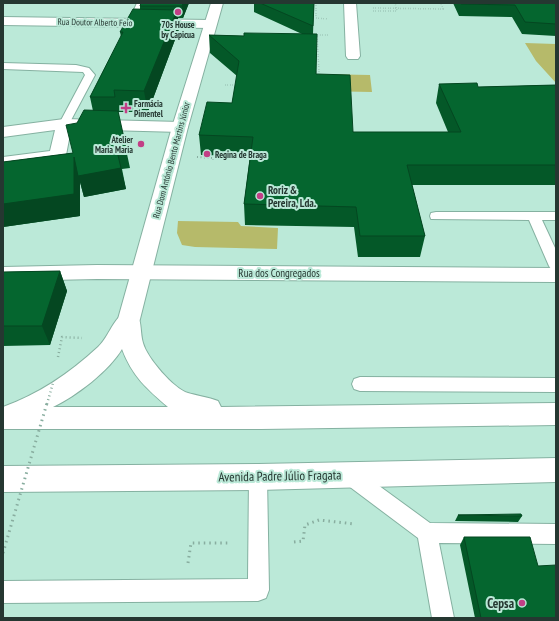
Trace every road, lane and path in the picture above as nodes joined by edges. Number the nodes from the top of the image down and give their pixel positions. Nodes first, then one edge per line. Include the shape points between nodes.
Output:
1 (141, 3) edge
2 (217, 3) edge
3 (350, 3) edge
4 (395, 3) edge
5 (441, 3) edge
6 (371, 8) dead end
7 (396, 8) junction
8 (374, 10) dead end
9 (3, 21) edge
10 (132, 22) junction
11 (210, 24) junction
12 (353, 56) dead end
13 (3, 66) edge
14 (308, 72) edge
15 (238, 78) edge
16 (317, 79) edge
17 (225, 85) dead end
18 (64, 124) junction
19 (180, 127) junction
20 (3, 132) edge
21 (193, 157) dead end
22 (213, 160) dead end
23 (3, 162) edge
24 (436, 216) dead end
25 (534, 216) junction
26 (556, 216) edge
27 (556, 266) edge
28 (141, 272) junction
29 (3, 274) edge
30 (556, 275) edge
31 (129, 319) junction
32 (52, 383) dead end
33 (360, 384) dead end
34 (556, 386) edge
35 (556, 414) edge
36 (4, 418) edge
37 (261, 418) junction
38 (556, 470) edge
39 (349, 475) junction
40 (258, 477) junction
41 (5, 480) edge
42 (355, 524) dead end
43 (428, 533) junction
44 (556, 534) edge
45 (294, 542) dead end
46 (239, 543) dead end
47 (3, 553) edge
48 (188, 566) dead end
49 (3, 592) edge
50 (443, 618) edge

1 - 10 lane
2 - 11 main road, Rua Dom António Bento Martins Júnior
3 - 12 main road
4 - 7 path
5 - 7 path via 443,9
6 - 7 path
7 - 8 path via 397,11
9 - 10 main road, Rua Doutor Alberto Feio
10 - 11 main road, Rua Doutor Alberto Feio
11 - 19 main road, Rua Dom António Bento Martins Júnior
13 - 18 lane via 86,70 90,75
14 - 16 path via 318,72
15 - 17 path via 237,85
18 - 19 main road
18 - 20 main road
18 - 23 main road via 58,155
19 - 28 main road, Rua Dom António Bento Martins Júnior
21 - 22 path
24 - 25 lane
25 - 26 lane
25 - 27 lane
28 - 29 main road, Rua dos Congregados
28 - 30 main road, Rua dos Congregados
28 - 31 main road, Rua Dom António Bento Martins Júnior
31 - 36 main road via 108,352 82,375 53,396
31 - 37 main road via 137,358 149,376 179,402
32 - 47 path, bridge
33 - 34 lane
35 - 37 main road
36 - 37 main road
38 - 39 main road, Avenida Padre Júlio Fragata
39 - 40 main road, Avenida Padre Júlio Fragata
39 - 43 lane
40 - 41 main road, Avenida Padre Júlio Fragata
40 - 49 lane via 258,590
42 - 45 path via 319,520 304,525 303,541
43 - 44 lane
43 - 50 lane
46 - 48 path via 191,543

